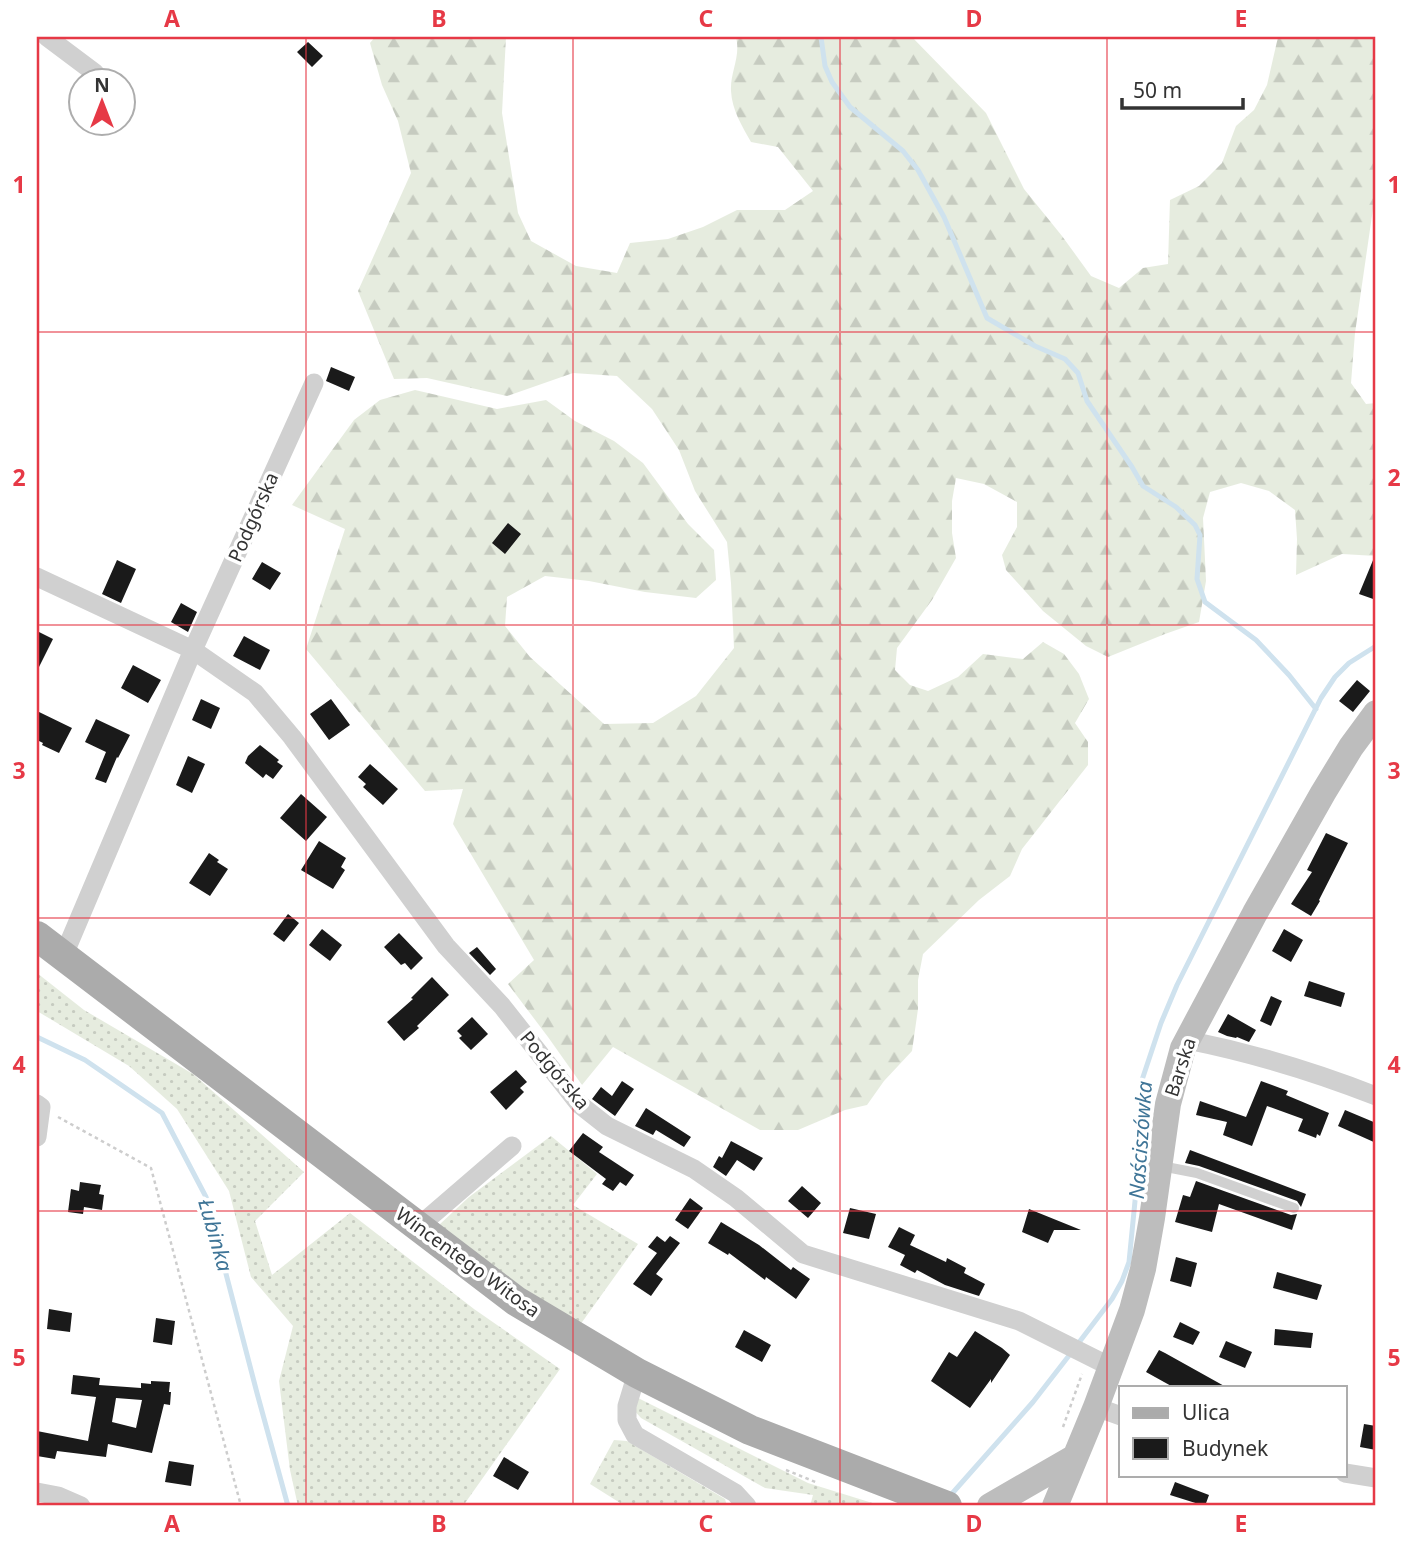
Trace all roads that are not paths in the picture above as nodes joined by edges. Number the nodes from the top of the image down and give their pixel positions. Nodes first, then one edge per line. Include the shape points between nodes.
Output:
1 (47, 37) edge
2 (86, 66) edge
3 (314, 383) dead end
4 (37, 578) edge
5 (192, 650) junction
6 (1376, 713) edge
7 (37, 936) edge
8 (63, 957) junction
9 (1187, 1040) junction
10 (1376, 1096) edge
11 (39, 1106) edge
12 (37, 1137) edge
13 (512, 1146) dead end
14 (1160, 1166) junction
15 (1294, 1208) dead end
16 (418, 1227) junction
17 (1093, 1358) junction
18 (636, 1374) junction
19 (1096, 1407) junction
20 (1119, 1415) edge
21 (1075, 1457) junction
22 (1346, 1473) edge
23 (1376, 1478) edge
24 (37, 1492) edge
25 (934, 1501) edge
26 (81, 1506) edge
27 (747, 1506) edge
28 (990, 1506) edge
29 (1055, 1506) edge

1 - 2 street
3 - 5 street, Podgórska
4 - 5 street, Podgórska
5 - 8 street, Podgórska
5 - 17 street, Podgórska via 255,693 446,946 502,1006 579,1104 607,1126 694,1169 803,1254 1019,1321
6 - 9 street, Barska via 1322,793
7 - 8 main road, Wincentego Witosa
8 - 16 main road, Wincentego Witosa
9 - 10 street via 1239,1051
9 - 14 street, Barska via 1168,1104
11 - 12 street
13 - 16 street
14 - 15 lane via 1197,1173
14 - 17 street, Barska via 1132,1310
16 - 18 main road, Wincentego Witosa via 516,1301
17 - 19 street, Barska
18 - 25 main road, Wincentego Witosa via 750,1430
18 - 27 street via 626,1406 626,1420 635,1435 735,1493
19 - 20 street
19 - 21 street, Barska
21 - 28 street
21 - 29 street, Barska
22 - 23 street
24 - 26 street

